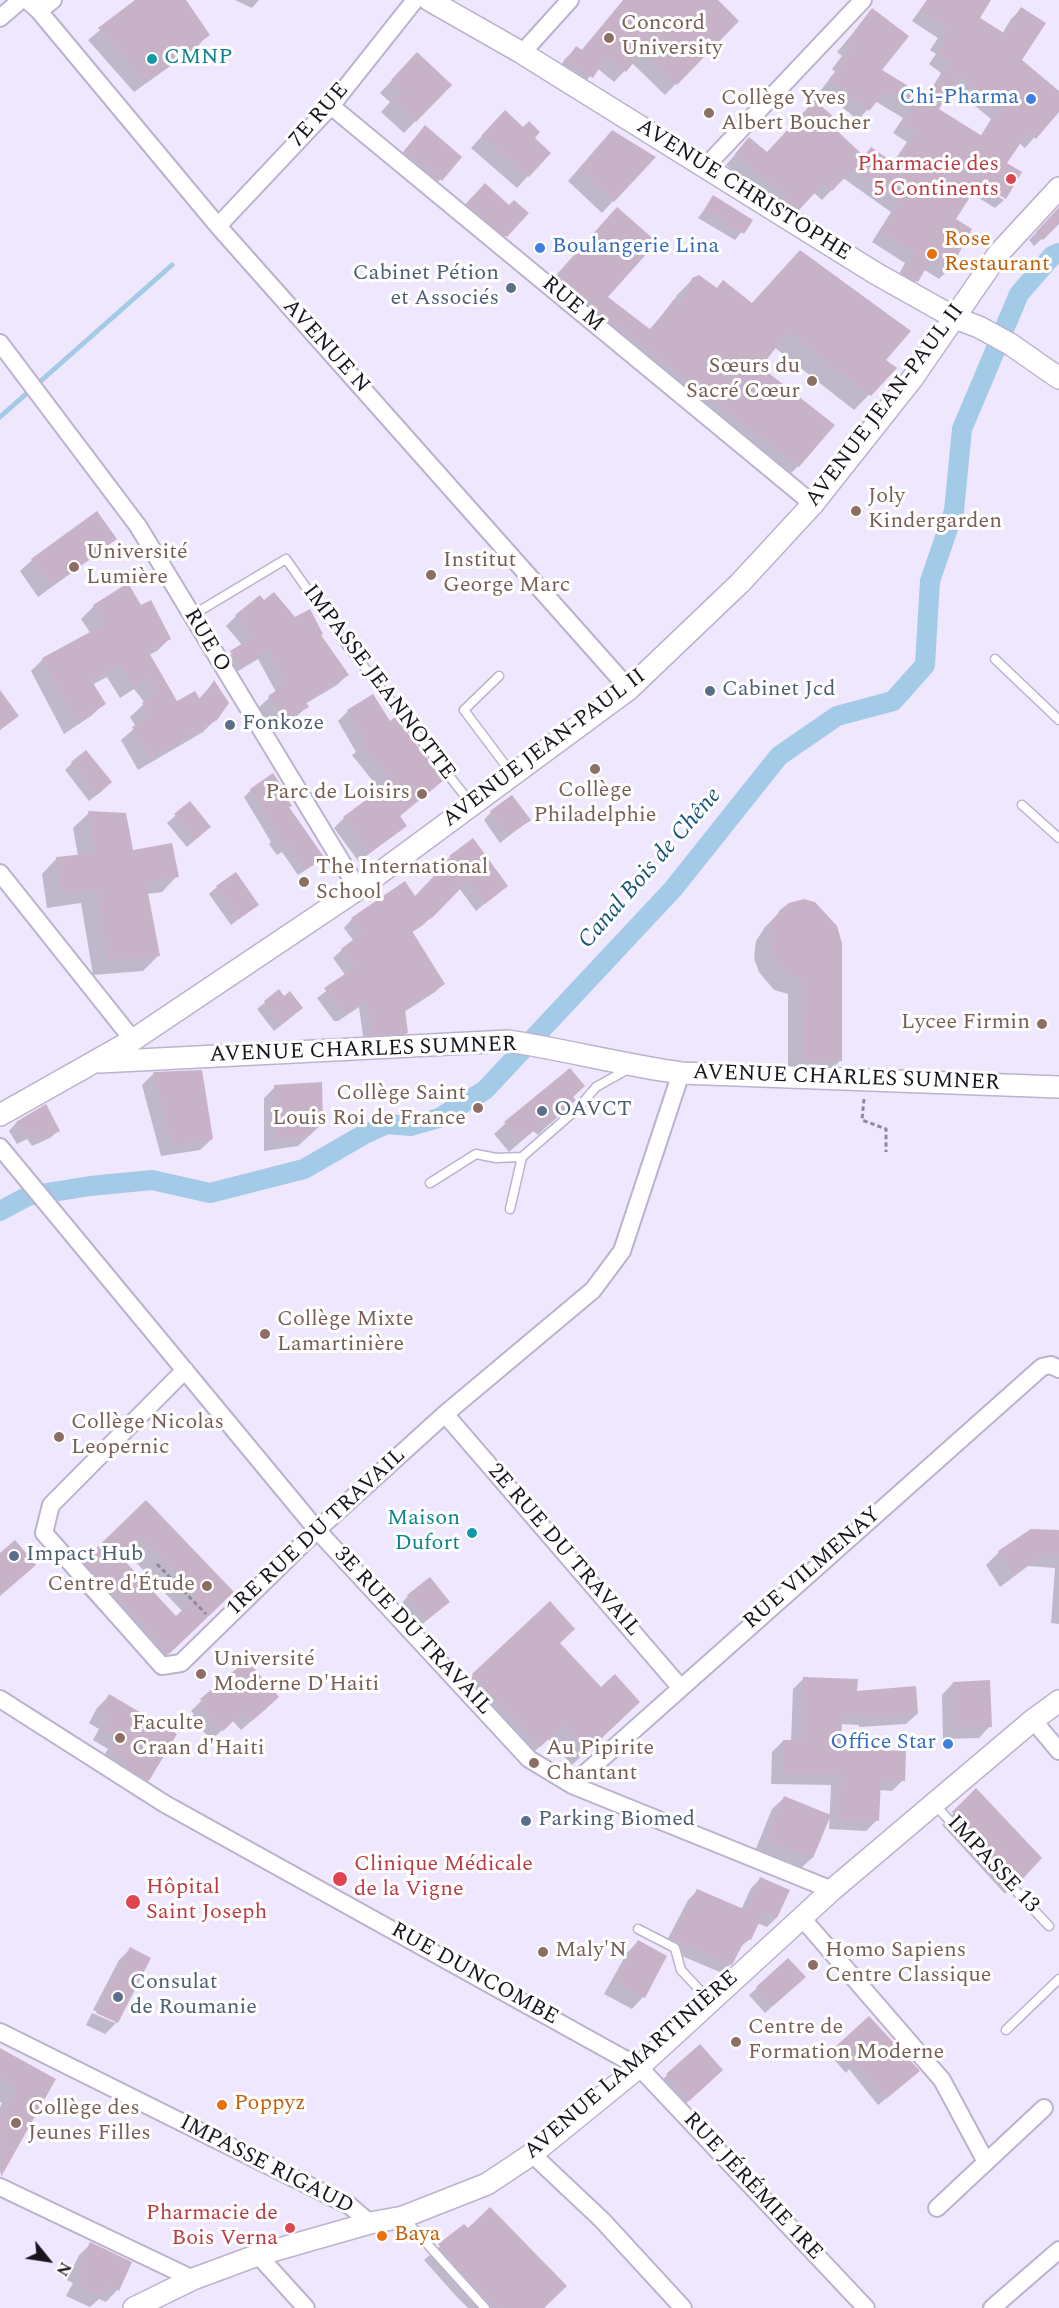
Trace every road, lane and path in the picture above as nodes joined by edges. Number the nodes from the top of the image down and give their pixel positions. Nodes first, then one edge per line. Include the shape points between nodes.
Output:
1 (21, 0) edge
2 (53, 0) edge
3 (415, 0) edge
4 (429, 0) edge
5 (570, 0) edge
6 (863, 0) edge
7 (33, 5) edge
8 (0, 18) edge
9 (522, 53) junction
10 (331, 106) junction
11 (706, 166) junction
12 (1059, 188) edge
13 (218, 226) junction
14 (955, 318) junction
15 (0, 343) edge
16 (1059, 378) edge
17 (813, 504) junction
18 (190, 616) junction
19 (995, 659) dead end
20 (499, 676) dead end
21 (629, 689) junction
22 (1059, 720) edge
23 (512, 774) junction
24 (1022, 805) dead end
25 (472, 806) junction
26 (1059, 838) edge
27 (0, 873) edge
28 (358, 889) junction
29 (133, 1040) junction
30 (150, 1060) junction
31 (97, 1062) junction
32 (632, 1066) junction
33 (681, 1072) junction
34 (867, 1080) junction
35 (1059, 1087) edge
36 (0, 1115) edge
37 (0, 1147) edge
38 (886, 1152) dead end
39 (522, 1157) junction
40 (430, 1183) dead end
41 (510, 1209) dead end
42 (1059, 1369) edge
43 (185, 1370) junction
44 (445, 1414) junction
45 (317, 1530) junction
46 (158, 1564) dead end
47 (218, 1626) junction
48 (680, 1687) junction
49 (0, 1699) edge
50 (1059, 1701) edge
51 (1033, 1720) junction
52 (1059, 1751) edge
53 (572, 1785) junction
54 (934, 1803) junction
55 (832, 1890) junction
56 (802, 1918) junction
57 (1049, 1926) dead end
58 (638, 1929) dead end
59 (1059, 1979) edge
60 (711, 2001) junction
61 (1006, 2030) dead end
62 (0, 2032) edge
63 (639, 2067) junction
64 (1044, 2108) dead end
65 (532, 2154) junction
66 (986, 2162) junction
67 (0, 2187) edge
68 (937, 2208) dead end
69 (403, 2217) junction
70 (370, 2223) junction
71 (1059, 2250) edge
72 (258, 2255) junction
73 (193, 2279) junction
74 (134, 2308) edge
75 (306, 2308) edge
76 (485, 2308) edge
77 (683, 2308) edge
78 (866, 2308) edge
79 (992, 2308) edge

1 - 8 street
2 - 7 street
3 - 10 street, 7E RUE
4 - 9 street, AVENUE CHRISTOPHE
5 - 9 street
6 - 11 street
7 - 13 street, AVENUE N
9 - 11 street, AVENUE CHRISTOPHE
10 - 13 street, 7E RUE
10 - 17 street, RUE M
11 - 14 street, AVENUE CHRISTOPHE via 875,273
12 - 14 street, AVENUE JEAN-PAUL II via 999,253
13 - 21 street, AVENUE N
14 - 16 street, AVENUE CHRISTOPHE via 1010,344
14 - 17 street, AVENUE JEAN-PAUL II
15 - 18 street, RUE O via 138,526
17 - 21 street, AVENUE JEAN-PAUL II via 740,583
18 - 25 lane, IMPASSE JEANNOTTE via 286,559
18 - 28 street, RUE O
19 - 22 lane
20 - 23 lane via 464,710
21 - 23 street, AVENUE JEAN-PAUL II
23 - 25 street, AVENUE JEAN-PAUL II
24 - 26 lane
25 - 28 street, AVENUE JEAN-PAUL II
27 - 29 street
28 - 29 street, AVENUE JEAN-PAUL II
29 - 30 street
29 - 31 street, AVENUE JEAN-PAUL II
30 - 31 street, AVENUE CHARLES SUMNER
30 - 32 street, AVENUE CHARLES SUMNER via 508,1041 563,1049
31 - 36 street, AVENUE JEAN-PAUL II
32 - 33 street, AVENUE CHARLES SUMNER
32 - 39 lane via 596,1087 578,1109
33 - 34 street, AVENUE CHARLES SUMNER
33 - 44 street, 1RE RUE DU TRAVAIL via 622,1251 593,1290
34 - 35 street, AVENUE CHARLES SUMNER
34 - 38 path via 862,1120 886,1128
37 - 43 street, 3E RUE DU TRAVAIL
39 - 40 lane via 476,1154
39 - 41 lane
42 - 48 street, RUE VILMENAY via 1051,1365 1042,1367
43 - 45 street, 3E RUE DU TRAVAIL
43 - 47 street, 1RE RUE DU TRAVAIL via 51,1505 44,1533 162,1666 181,1663
44 - 45 street, 1RE RUE DU TRAVAIL
44 - 48 street, 2E RUE DU TRAVAIL
45 - 47 street, 1RE RUE DU TRAVAIL
45 - 53 street, 3E RUE DU TRAVAIL via 529,1759
46 - 47 path
48 - 53 street, RUE VILMENAY
49 - 63 street, RUE DUNCOMBE via 165,1804
50 - 51 street, AVENUE LAMARTINIÈRE
51 - 52 street
51 - 54 street, AVENUE LAMARTINIÈRE
53 - 55 street, 3E RUE DU TRAVAIL
54 - 55 street, AVENUE LAMARTINIÈRE
54 - 57 lane, IMPASSE 13
55 - 56 street, AVENUE LAMARTINIÈRE
56 - 60 street, AVENUE LAMARTINIÈRE
56 - 66 street via 942,2080
58 - 60 lane via 675,1948 681,1970
59 - 61 lane
60 - 63 street, AVENUE LAMARTINIÈRE
62 - 70 street, IMPASSE RIGAUD via 350,2206
63 - 65 street, AVENUE LAMARTINIÈRE
63 - 78 street, RUE JÉRÉMIE 1RE
64 - 66 street
65 - 69 street, AVENUE LAMARTINIÈRE via 487,2184
65 - 77 street via 602,2220
66 - 68 street
67 - 73 street
69 - 70 street, AVENUE LAMARTINIÈRE
69 - 76 lane
70 - 72 street, AVENUE LAMARTINIÈRE
71 - 79 street
72 - 73 street, AVENUE LAMARTINIÈRE
72 - 75 street
73 - 74 street, AVENUE LAMARTINIÈRE

